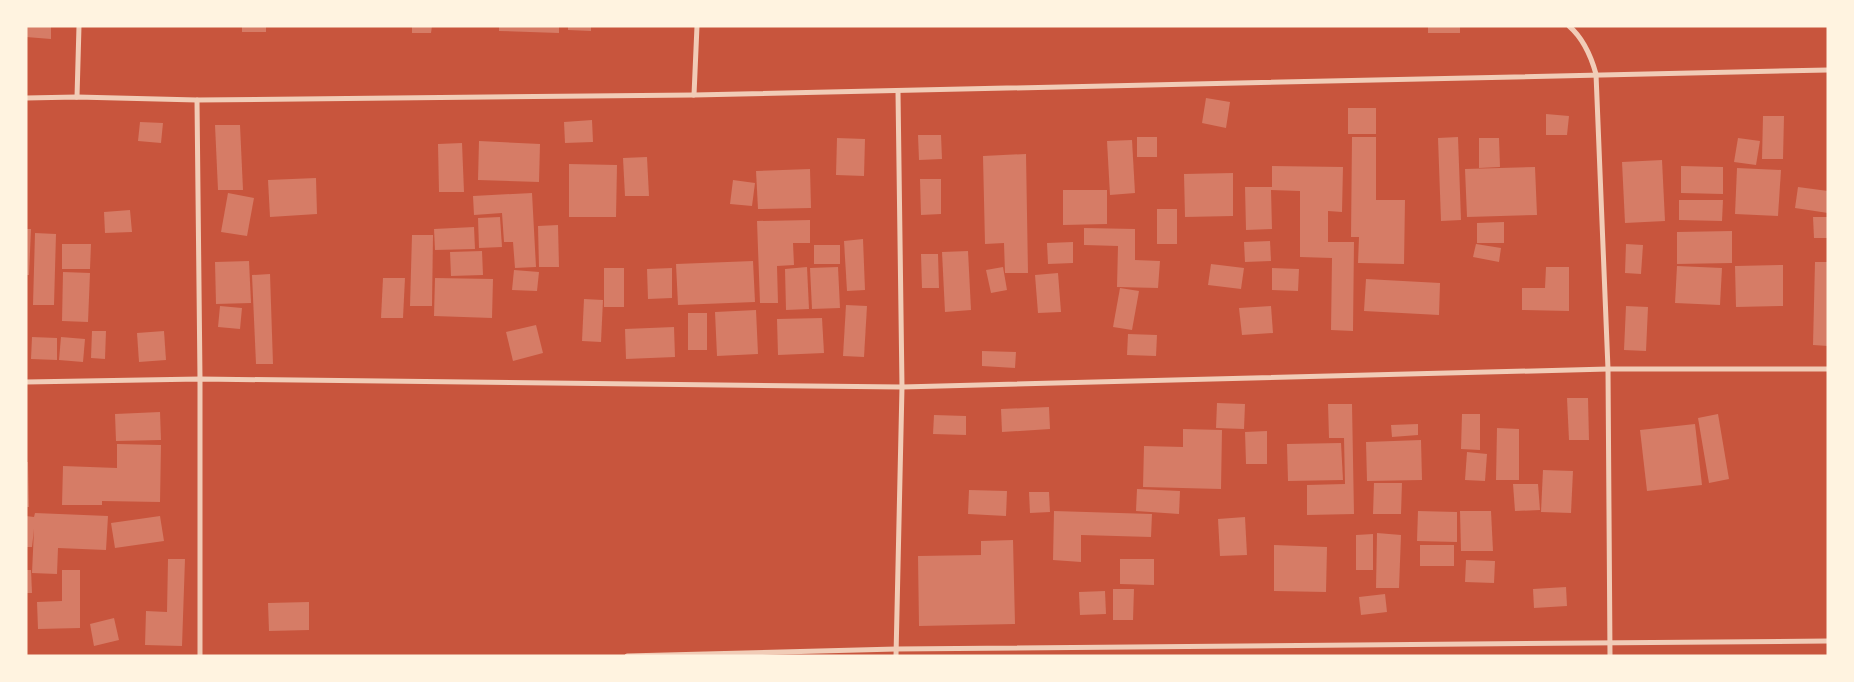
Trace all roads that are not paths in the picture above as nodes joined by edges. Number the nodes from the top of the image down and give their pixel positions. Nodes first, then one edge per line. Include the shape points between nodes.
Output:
1 (78, 26) edge
2 (697, 26) edge
3 (1569, 26) edge
4 (1828, 70) edge
5 (1596, 74) junction
6 (898, 92) junction
7 (694, 95) junction
8 (78, 97) junction
9 (26, 98) edge
10 (197, 100) junction
11 (1828, 368) edge
12 (1608, 369) junction
13 (200, 379) junction
14 (26, 382) edge
15 (902, 387) junction
16 (1828, 641) edge
17 (1610, 642) junction
18 (896, 649) junction
19 (200, 656) edge
20 (627, 656) edge
21 (896, 656) edge
22 (1610, 656) edge

1 - 8 street
2 - 7 street
3 - 5 street via 1577,32 1590,54
4 - 5 street
5 - 6 street
5 - 12 street
6 - 7 street
6 - 15 street
7 - 10 street
8 - 9 street
8 - 10 street
10 - 13 street
11 - 12 street
12 - 15 street
12 - 17 street
13 - 14 street
13 - 15 street
13 - 19 street
15 - 18 street
16 - 17 street
17 - 18 street
17 - 22 street
18 - 20 street
18 - 21 street

